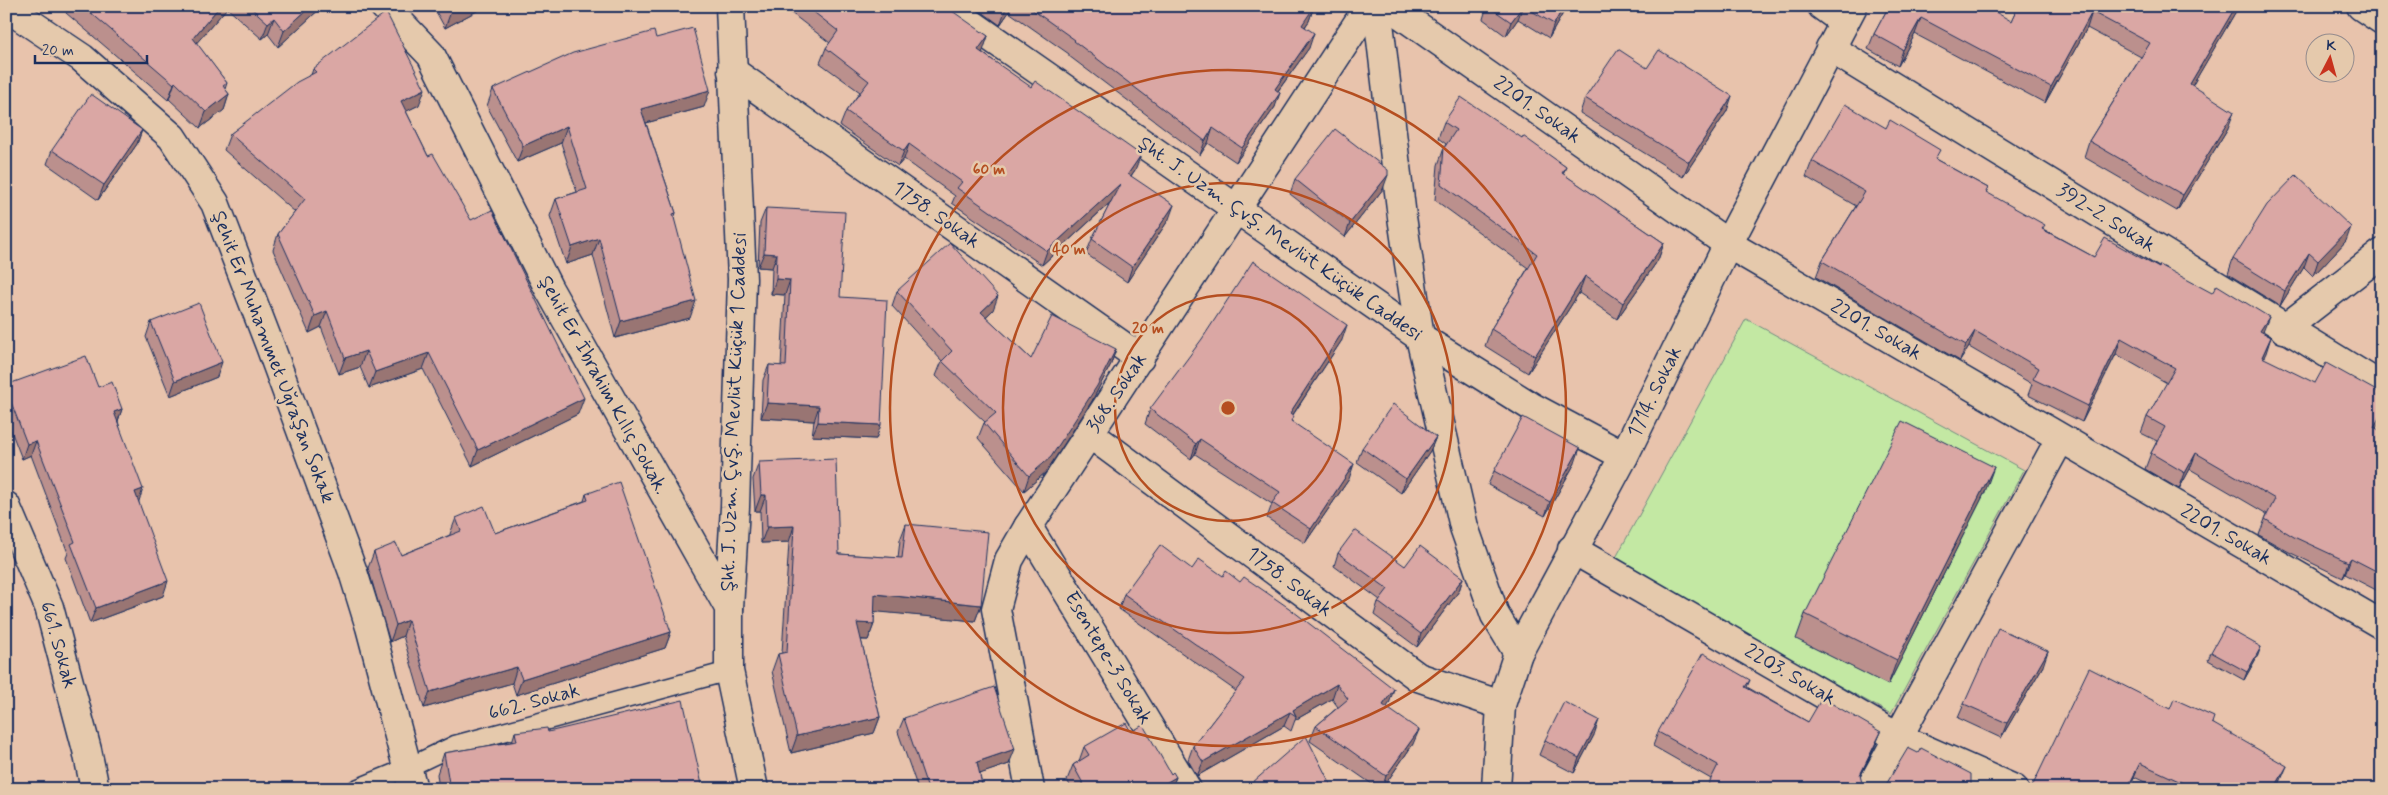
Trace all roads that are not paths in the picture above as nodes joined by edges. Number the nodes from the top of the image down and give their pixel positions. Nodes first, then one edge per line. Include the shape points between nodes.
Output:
1 (384, 6) edge
2 (730, 6) edge
3 (946, 6) edge
4 (1369, 6) edge
5 (1376, 6) edge
6 (1389, 6) edge
7 (1822, 6) edge
8 (2361, 6) edge
9 (6, 7) edge
10 (1849, 14) edge
11 (2382, 20) edge
12 (1830, 48) junction
13 (732, 71) junction
14 (1236, 210) junction
15 (1728, 244) junction
16 (2382, 253) edge
17 (2284, 329) junction
18 (1420, 337) junction
19 (1140, 358) junction
20 (2382, 386) edge
21 (1090, 434) junction
22 (2060, 439) junction
23 (1624, 456) junction
24 (6, 506) edge
25 (1028, 528) junction
26 (1572, 549) junction
27 (728, 608) junction
28 (2382, 625) edge
29 (1518, 652) junction
30 (729, 671) junction
31 (1501, 705) junction
32 (1899, 738) junction
33 (410, 778) edge
34 (96, 789) edge
35 (356, 789) edge
36 (754, 789) edge
37 (1030, 789) edge
38 (1187, 789) edge
39 (1496, 789) edge
40 (1870, 789) edge
41 (2014, 789) edge

1 - 27 street, Şehit Er İbrahim Kılıç Sokak. via 430,55 549,289
2 - 13 street, Şht. J. Uzm. Çvş. Mevlüt Küçük 1 Caddesi
3 - 14 street, Şht. J. Uzm. Çvş. Mevlüt Küçük Caddesi
4 - 14 street, 368. Sokak
5 - 18 street
6 - 15 street, 2201. Sokak
7 - 10 street
8 - 11 street
9 - 33 street, Şehit Er Muhammet Uğraşan Sokak via 82,58 172,137 215,203 353,572
10 - 12 street, 1714. Sokak
12 - 15 street, 1714. Sokak
12 - 17 street, 392-2. Sokak
13 - 19 street, 1758. Sokak
13 - 27 street, Şht. J. Uzm. Çvş. Mevlüt Küçük 1 Caddesi via 742,280 735,507
14 - 18 street, Şht. J. Uzm. Çvş. Mevlüt Küçük Caddesi
14 - 19 street, 368. Sokak
15 - 22 street, 2201. Sokak
15 - 23 street, 1714. Sokak
16 - 17 street
17 - 20 street, 392-2. Sokak
18 - 23 street, Şht. J. Uzm. Çvş. Mevlüt Küçük Caddesi via 1532,407
18 - 29 street via 1464,528 1495,615
19 - 21 street, 368. Sokak
21 - 25 street, 368. Sokak
21 - 31 street, 1758. Sokak via 1418,677
22 - 28 street, 2201. Sokak
22 - 32 street
23 - 26 street, 1714. Sokak
24 - 34 street, 661. Sokak via 49,607
25 - 37 street, 368. Sokak via 1009,560 996,609
25 - 38 street, Esentepe-3 Sokak
26 - 29 street, 1714. Sokak
26 - 32 street, 2203. Sokak
27 - 30 street, Şehit Er İbrahim Kılıç Sokak.
29 - 31 street, 1714. Sokak
30 - 33 lane, 662. Sokak via 455,746
30 - 36 street, Şehit Er İbrahim Kılıç Sokak.
31 - 39 street, 1714. Sokak
32 - 40 street
32 - 41 street, 2203. Sokak
33 - 35 lane, 662. Sokak

